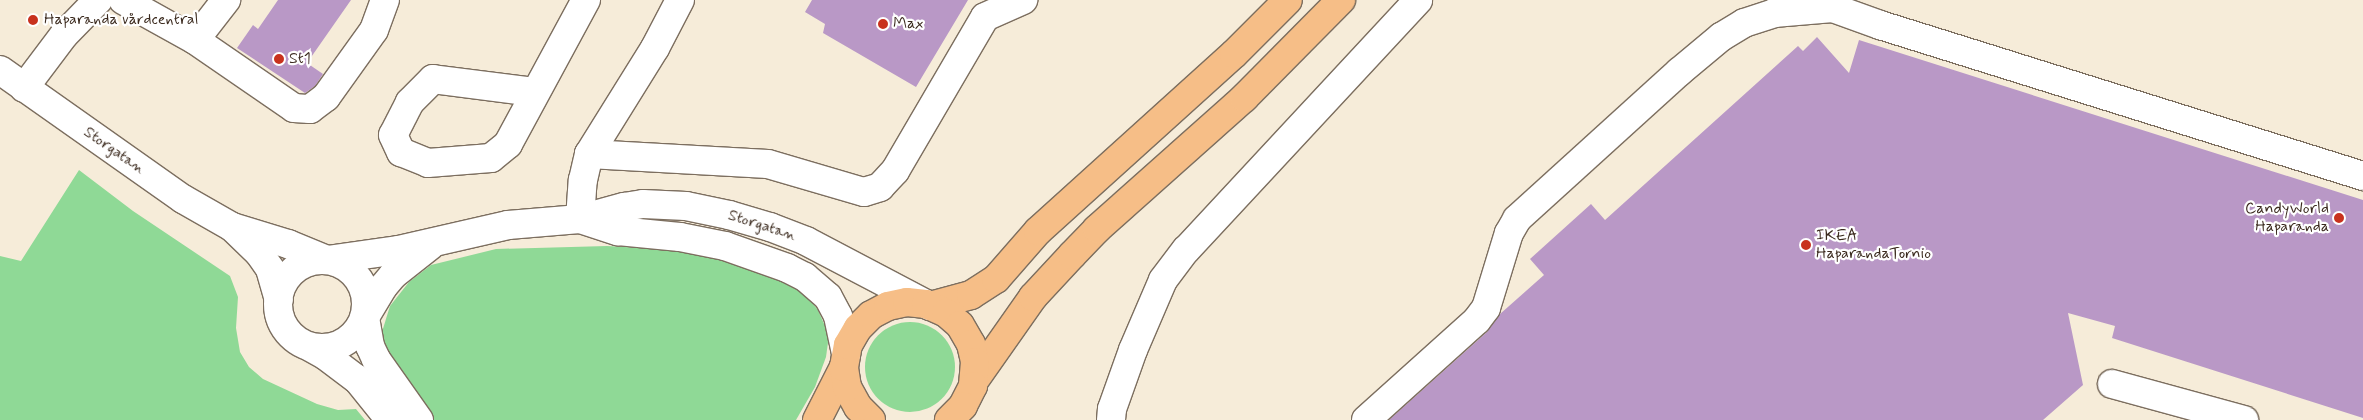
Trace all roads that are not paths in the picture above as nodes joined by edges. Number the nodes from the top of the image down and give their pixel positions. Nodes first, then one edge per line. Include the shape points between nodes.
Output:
1 (98, 0) edge
2 (123, 0) edge
3 (226, 0) edge
4 (385, 0) edge
5 (586, 0) edge
6 (680, 0) edge
7 (1023, 0) edge
8 (1288, 0) edge
9 (1341, 0) edge
10 (1418, 0) edge
11 (1834, 4) edge
12 (194, 40) junction
13 (0, 70) edge
14 (24, 88) junction
15 (534, 92) junction
16 (589, 154) junction
17 (2363, 176) edge
18 (580, 218) junction
19 (232, 227) junction
20 (434, 243) junction
21 (327, 260) junction
22 (278, 300) junction
23 (930, 306) junction
24 (365, 317) junction
25 (310, 347) junction
26 (845, 361) junction
27 (2112, 384) dead end
28 (971, 400) edge
29 (390, 420) edge
30 (419, 420) edge
31 (817, 420) edge
32 (871, 420) edge
33 (949, 420) edge
34 (1111, 420) edge
35 (1366, 420) edge
36 (2244, 420) edge

1 - 14 street via 64,35
2 - 12 street
3 - 12 street
4 - 12 street via 374,30 326,97 310,109 294,108
5 - 15 street
6 - 16 street via 655,48
7 - 16 street via 985,17 895,171 880,187 864,192 768,164
8 - 23 highway via 1234,54 1038,232 996,279 970,295
9 - 28 highway via 1244,98 1072,255 1033,298
10 - 34 street via 1186,250 1163,280 1133,350
11 - 17 street via 1880,25
11 - 35 street via 1759,17 1721,37 1686,66 1517,219 1509,233 1489,301 1477,320
13 - 14 street, Storgatan
14 - 19 street, Storgatan via 183,199
15 - 15 street via 433,79 410,102 393,135 401,152 428,163 491,158 508,144
16 - 18 street
18 - 20 street, Storgatan via 508,225
18 - 23 street, Storgatan via 643,204 686,206 730,214 806,241
18 - 26 street, Storgatan via 618,232 680,237 725,246 788,268 828,297 838,316
19 - 21 street, Storgatan
19 - 22 street, Storgatan via 259,253 270,269
20 - 21 street, Storgatan
20 - 24 street, Storgatan via 393,275
21 - 22 street, Storgatan via 310,262 295,270 283,283
21 - 24 street, Storgatan via 343,265 362,284 367,300
22 - 25 street, Storgatan via 280,317 288,332
23 - 26 highway via 902,303 875,312 858,328
23 - 28 highway via 950,316 965,332 974,353
24 - 25 street, Storgatan via 357,332 343,343 327,348
24 - 30 street via 370,346 376,359
25 - 29 street via 357,379
26 - 31 highway
26 - 32 highway via 850,395
27 - 36 street
28 - 33 highway

